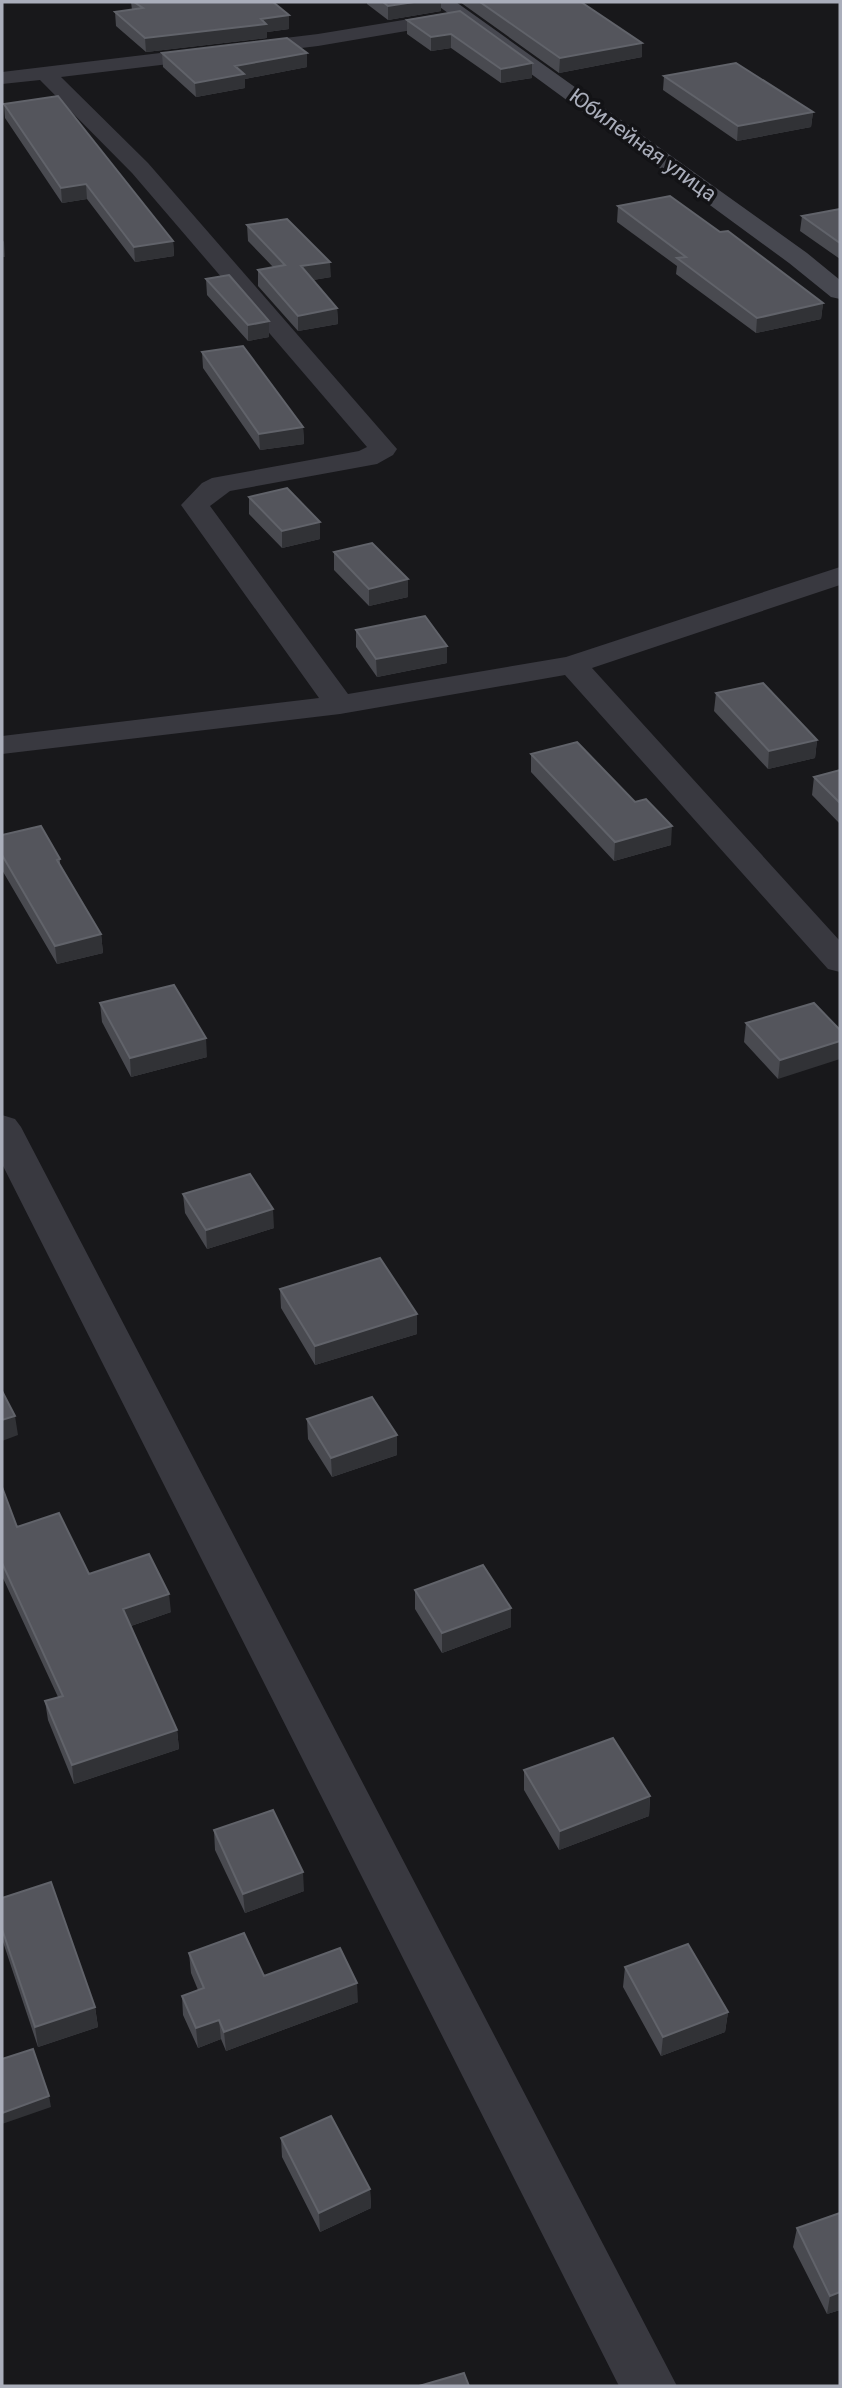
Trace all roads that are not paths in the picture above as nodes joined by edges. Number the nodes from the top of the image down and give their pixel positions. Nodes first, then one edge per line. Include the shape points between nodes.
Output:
1 (443, 2) edge
2 (464, 16) junction
3 (44, 72) junction
4 (2, 78) edge
5 (840, 292) edge
6 (840, 576) edge
7 (572, 665) junction
8 (340, 705) junction
9 (2, 746) edge
10 (840, 961) edge
11 (2, 1127) edge
12 (649, 2386) edge

1 - 2 street, Юбилейная улица
2 - 3 street via 318,40
2 - 5 street, Юбилейная улица
3 - 4 street
3 - 8 street via 139,168 383,449 367,458 222,484 195,505
6 - 7 street
7 - 8 street
7 - 10 street
8 - 9 street
11 - 12 street

